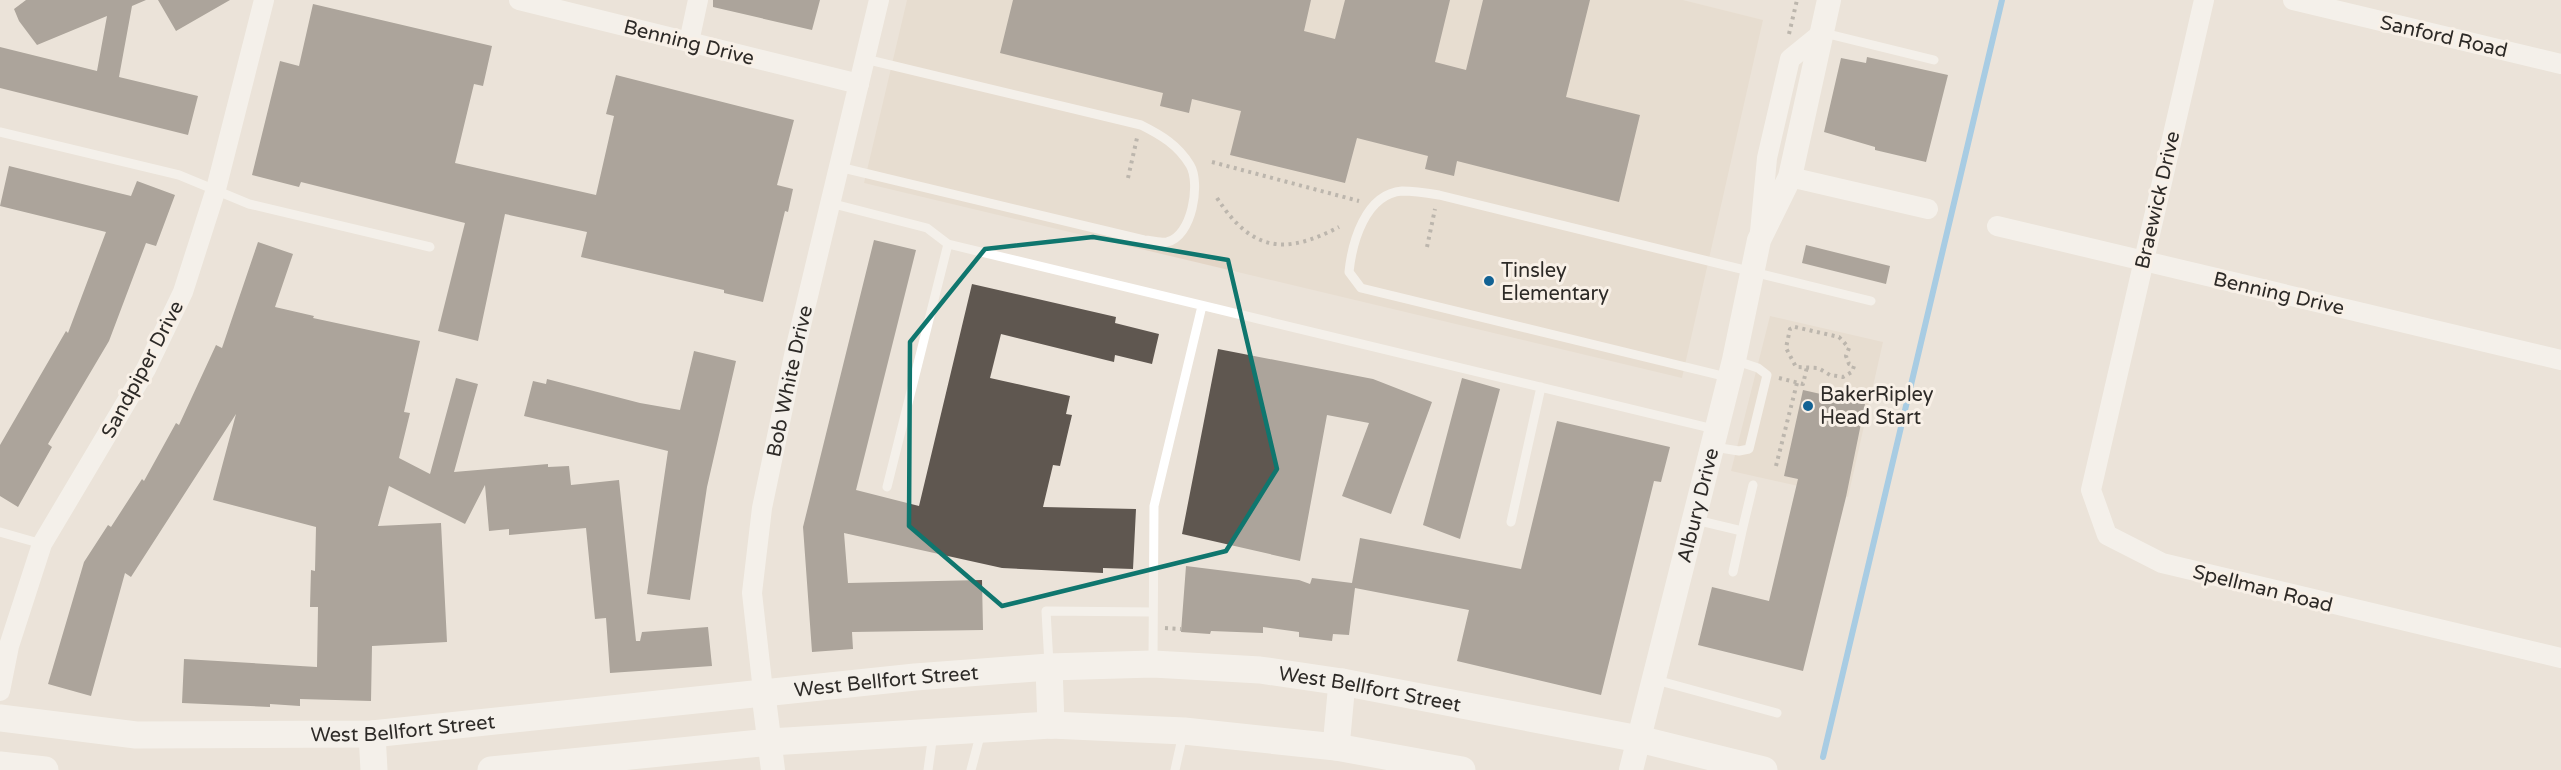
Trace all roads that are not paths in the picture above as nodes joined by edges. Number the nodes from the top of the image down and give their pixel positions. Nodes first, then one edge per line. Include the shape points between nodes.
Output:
1 (264, 0) edge
2 (519, 0) edge
3 (698, 0) edge
4 (879, 0) edge
5 (1829, 0) edge
6 (2204, 0) edge
7 (2293, 0) edge
8 (1822, 33) junction
9 (689, 42) junction
10 (865, 59) junction
11 (1934, 60) dead end
12 (2561, 64) edge
13 (859, 84) junction
14 (0, 132) edge
15 (839, 167) junction
16 (1790, 177) junction
17 (216, 189) junction
18 (830, 203) junction
19 (1928, 209) dead end
20 (1997, 226) dead end
21 (1759, 240) junction
22 (948, 244) junction
23 (430, 247) dead end
24 (2143, 261) junction
25 (1752, 271) junction
26 (1871, 302) dead end
27 (1202, 306) junction
28 (2561, 360) edge
29 (1732, 369) junction
30 (1541, 387) junction
31 (2112, 400) joint
32 (1714, 438) junction
33 (1753, 485) dead end
34 (887, 488) dead end
35 (1694, 519) junction
36 (1511, 522) dead end
37 (1742, 531) junction
38 (0, 532) edge
39 (42, 544) junction
40 (1733, 572) dead end
41 (1153, 612) junction
42 (2561, 658) edge
43 (1153, 664) junction
44 (1049, 667) junction
45 (1654, 680) junction
46 (1342, 682) junction
47 (0, 690) edge
48 (763, 691) junction
49 (1777, 713) dead end
50 (0, 718) edge
51 (1051, 725) junction
52 (981, 730) junction
53 (1184, 731) junction
54 (933, 732) junction
55 (372, 734) junction
56 (1639, 739) junction
57 (770, 742) junction
58 (1336, 747) junction
59 (0, 765) edge
60 (500, 769) edge
61 (45, 770) edge
62 (374, 770) edge
63 (773, 770) edge
64 (928, 770) edge
65 (971, 770) edge
66 (1175, 770) edge
67 (1462, 770) edge
68 (1631, 770) edge
69 (1764, 770) edge

1 - 17 street, Sandpiper Drive
2 - 9 street, Benning Drive
3 - 9 street
4 - 10 street, Bob White Drive
5 - 8 street, Albury Drive
6 - 24 street, Braewick Drive
7 - 12 street, Sanford Road
8 - 11 lane
8 - 16 street, Albury Drive
8 - 21 street, Albury Drive via 1790,59 1767,158
9 - 13 street, Benning Drive
10 - 13 street, Bob White Drive
10 - 15 lane via 1140,125 1163,136 1192,167 1195,188 1190,215 1183,232 1168,242 1144,240
13 - 15 street, Bob White Drive
14 - 17 lane via 179,175
15 - 18 street, Bob White Drive
16 - 19 street
16 - 21 street, Albury Drive
17 - 23 lane via 249,204
17 - 39 street, Sandpiper Drive via 183,292 146,369
18 - 22 lane via 927,228
18 - 48 street, Bob White Drive via 762,508 752,593
20 - 24 street, Benning Drive
21 - 25 street, Albury Drive
22 - 27 lane
22 - 34 lane
24 - 28 street, Benning Drive
24 - 31 street, Braewick Drive
25 - 26 lane
25 - 29 street, Albury Drive
25 - 29 lane via 1439,195 1399,191 1379,201 1367,215 1355,237 1351,256 1349,272 1360,288
27 - 30 lane
27 - 41 lane via 1154,506
29 - 32 street, Albury Drive
29 - 32 lane via 1758,368 1767,375 1749,449 1739,451
30 - 32 lane
30 - 36 lane
31 - 42 street, Spellman Road via 2091,490 2107,536 2162,563
32 - 35 street, Albury Drive
33 - 37 lane
35 - 37 lane
35 - 45 street, Albury Drive
37 - 40 lane
38 - 39 lane
39 - 47 street, Sandpiper Drive via 9,646
41 - 43 lane
41 - 44 lane via 1046,611
43 - 44 main road, West Bellfort Street
43 - 46 main road, West Bellfort Street via 1260,670
44 - 48 main road, West Bellfort Street
44 - 51 main road
45 - 49 lane
45 - 56 street, Albury Drive
46 - 56 main road, West Bellfort Street
46 - 58 main road
48 - 55 main road, West Bellfort Street
48 - 57 street, Bob White Drive
50 - 55 main road, West Bellfort Street via 136,735
51 - 52 main road
51 - 53 main road
52 - 54 main road
52 - 65 lane
53 - 58 main road
53 - 66 lane
54 - 57 main road
54 - 64 lane
55 - 62 main road
56 - 68 street, Albury Drive
56 - 69 main road, West Bellfort Street
57 - 60 main road
57 - 63 street, Bob White Drive
58 - 67 main road
59 - 61 main road

